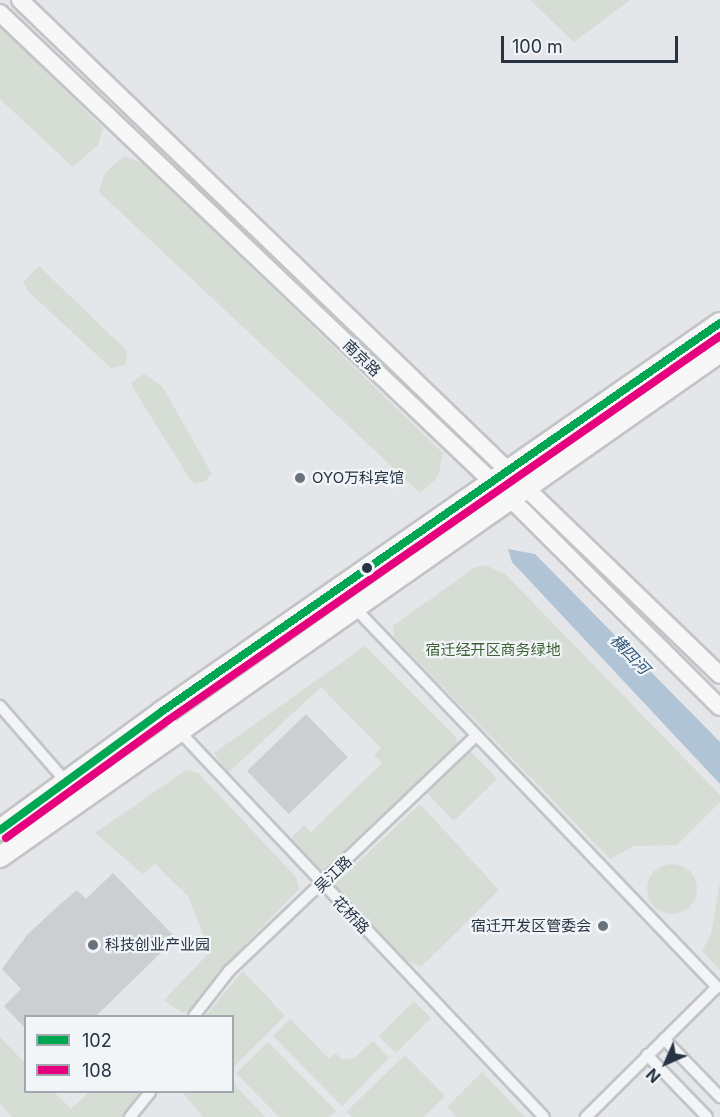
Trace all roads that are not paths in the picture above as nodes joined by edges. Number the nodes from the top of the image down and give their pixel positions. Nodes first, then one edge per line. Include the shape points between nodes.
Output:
1 (20, 0) edge
2 (0, 13) edge
3 (720, 323) edge
4 (720, 352) edge
5 (510, 470) junction
6 (492, 482) junction
7 (528, 486) junction
8 (510, 498) junction
9 (353, 606) junction
10 (720, 675) edge
11 (0, 706) edge
12 (720, 707) edge
13 (161, 712) junction
14 (177, 733) junction
15 (476, 736) junction
16 (68, 782) junction
17 (81, 800) junction
18 (0, 830) edge
19 (0, 857) edge
20 (322, 884) junction
21 (196, 1015) edge
22 (664, 1039) junction
23 (647, 1055) junction
24 (149, 1093) edge
25 (720, 1097) edge
26 (130, 1117) edge
27 (544, 1117) edge
28 (586, 1117) edge
29 (707, 1117) edge

1 - 5 main road, 南京路
2 - 6 main road, 南京路
3 - 5 highway
4 - 7 highway
5 - 6 highway
5 - 7 main road, 南京路
6 - 8 main road, 南京路
6 - 13 highway
7 - 8 highway
7 - 10 main road, 南京路
8 - 9 highway
8 - 12 main road, 南京路
9 - 14 highway
9 - 15 street
11 - 16 street
13 - 14 street, 花桥路
13 - 16 highway
14 - 17 highway
14 - 20 street, 花桥路
15 - 20 street, 吴江路
15 - 22 street via 717,987
16 - 17 street
16 - 18 highway
17 - 19 highway
20 - 21 street, 吴江路 via 229,971
20 - 27 street, 花桥路
22 - 23 street
22 - 25 street
23 - 28 street
23 - 29 street
24 - 26 street

